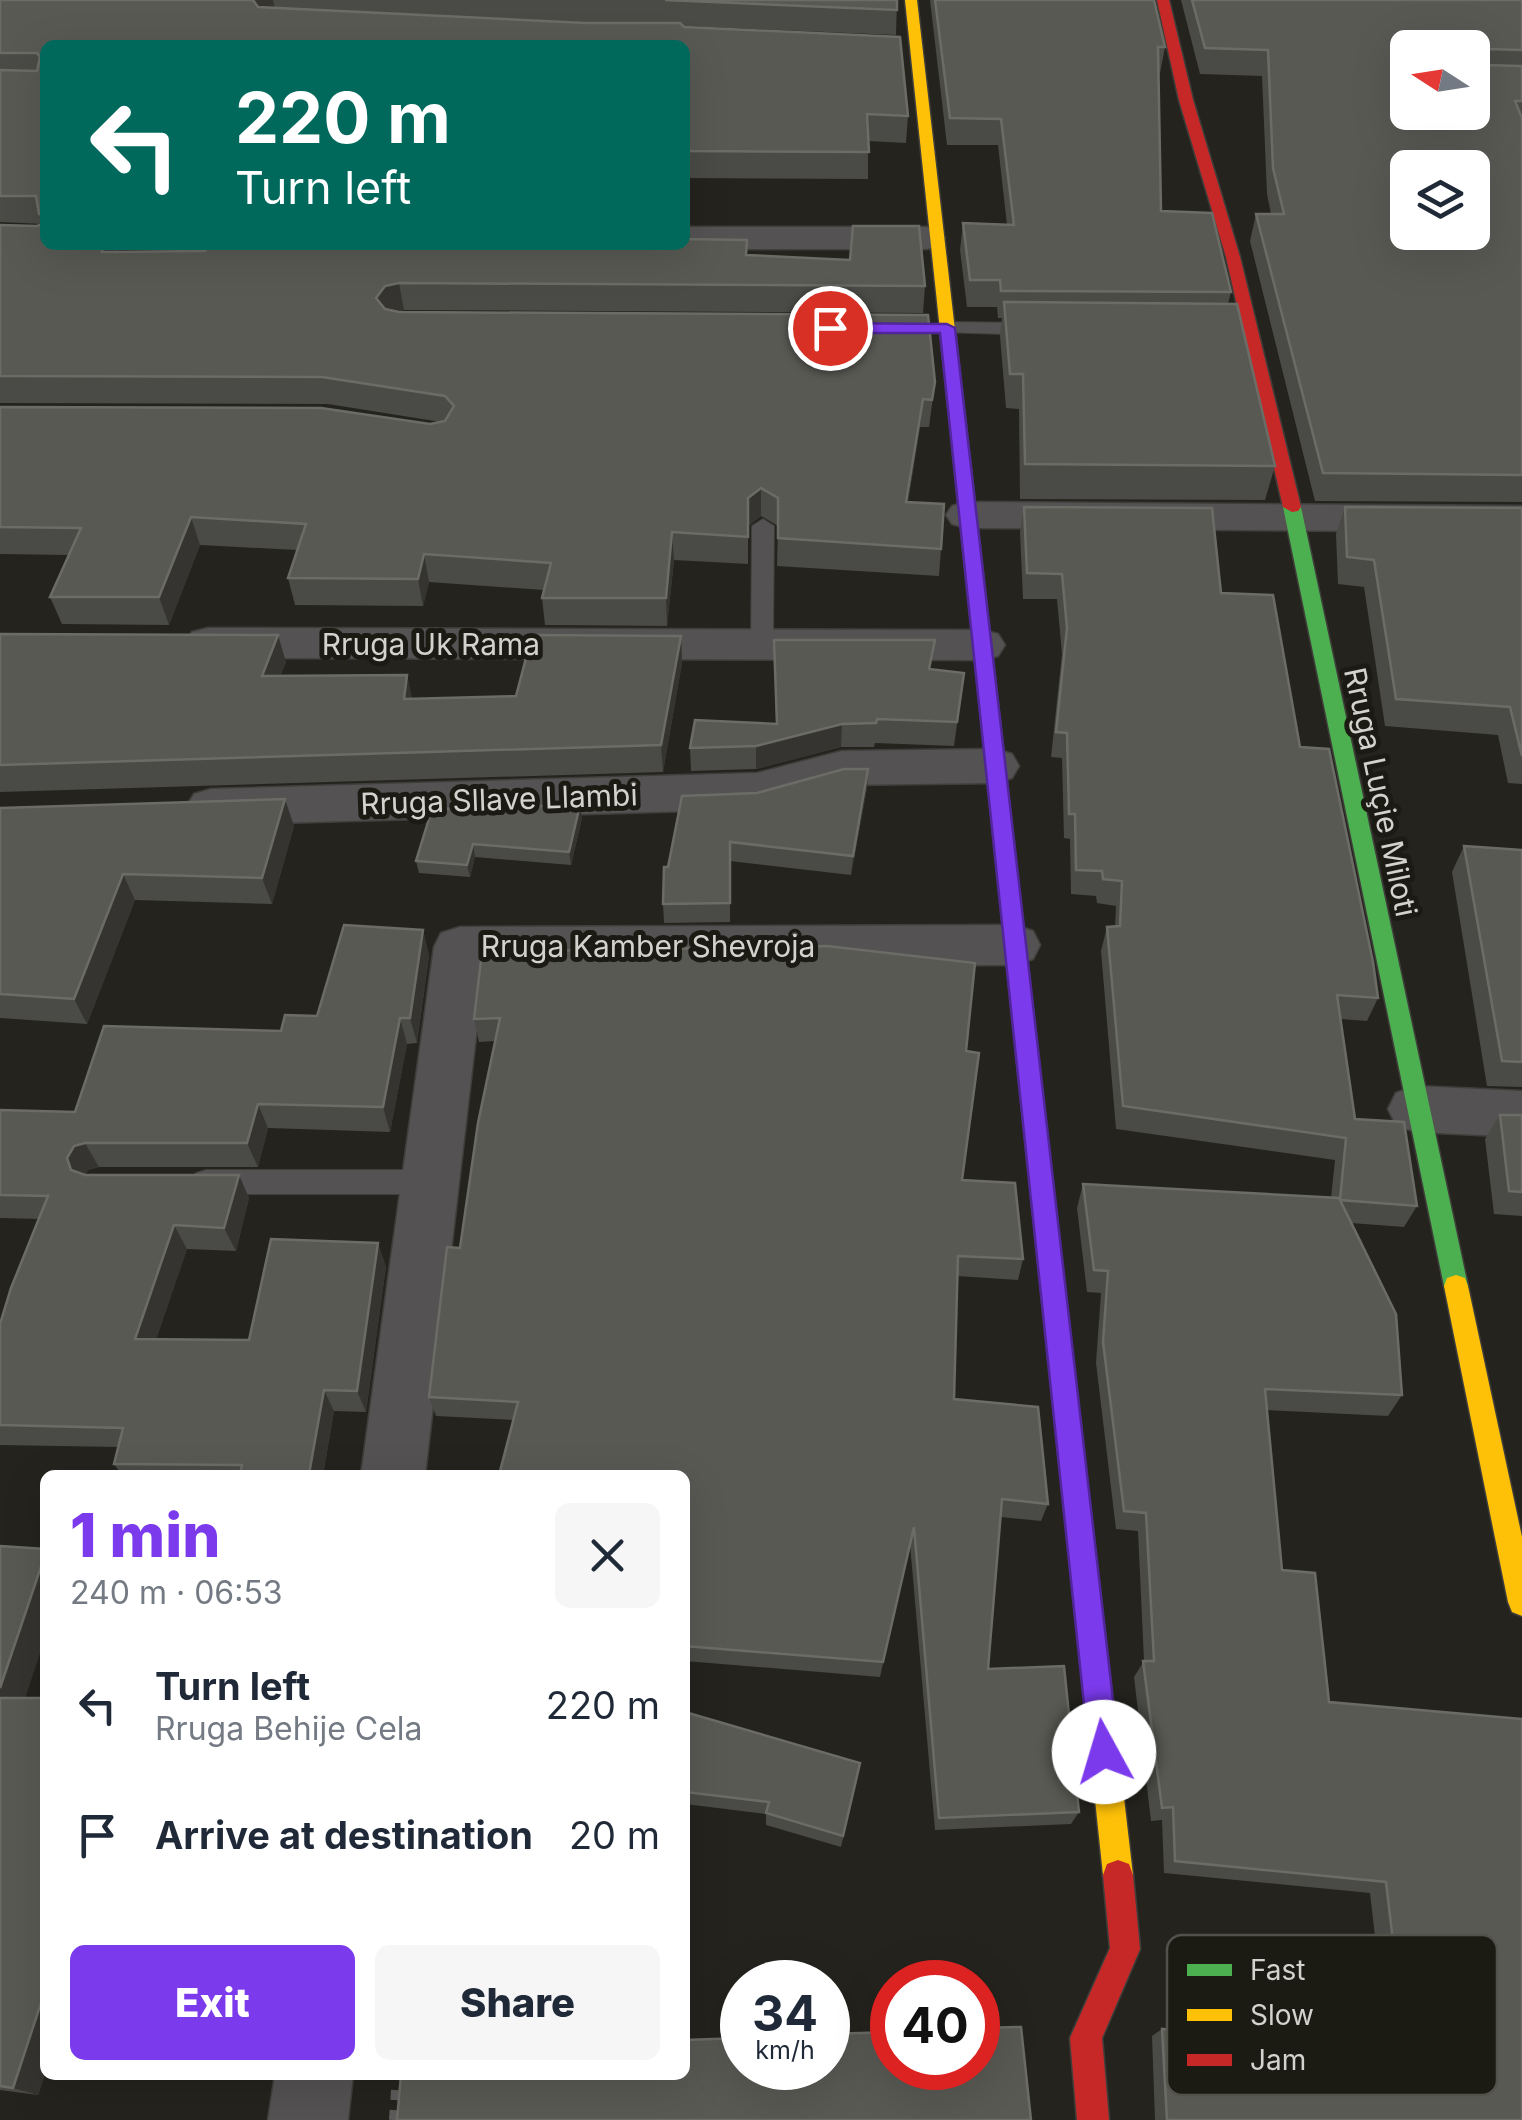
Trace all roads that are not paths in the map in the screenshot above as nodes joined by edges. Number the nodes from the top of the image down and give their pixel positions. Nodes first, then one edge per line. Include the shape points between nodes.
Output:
1 (912, 0) edge
2 (1163, 0) edge
3 (878, 48) edge
4 (917, 50) junction
5 (690, 238) edge
6 (938, 238) junction
7 (908, 328) edge
8 (947, 328) junction
9 (1060, 329) edge
10 (967, 515) junction
11 (1294, 517) junction
12 (1522, 518) edge
13 (763, 526) dead end
14 (176, 643) edge
15 (762, 645) junction
16 (982, 646) junction
17 (995, 766) junction
18 (168, 808) edge
19 (1014, 945) junction
20 (1416, 1108) junction
21 (1522, 1114) edge
22 (177, 1182) edge
23 (429, 1182) junction
24 (394, 1470) edge
25 (1522, 1602) edge
26 (313, 2080) edge
27 (308, 2120) edge
28 (1093, 2120) edge

1 - 4 street
2 - 11 street, Rruga Luçie Miloti via 1232,257 1238,329
3 - 4 street
4 - 6 street
5 - 6 street
6 - 8 street
7 - 8 street
8 - 9 lane
8 - 10 street
10 - 11 street
10 - 16 street
11 - 12 street
11 - 20 street, Rruga Luçie Miloti
13 - 15 lane
14 - 15 street, Rruga Uk Rama
15 - 16 street, Rruga Uk Rama
16 - 17 street
17 - 18 street, Rruga Sllave Llambi via 842,768 757,791
17 - 19 street
19 - 23 street, Rruga Kamber Shevroja via 460,947
19 - 28 street via 1124,1950 1086,2038
20 - 21 street
20 - 25 street, Rruga Luçie Miloti
22 - 23 lane
23 - 24 street, Rruga Kamber Shevroja
26 - 27 street

